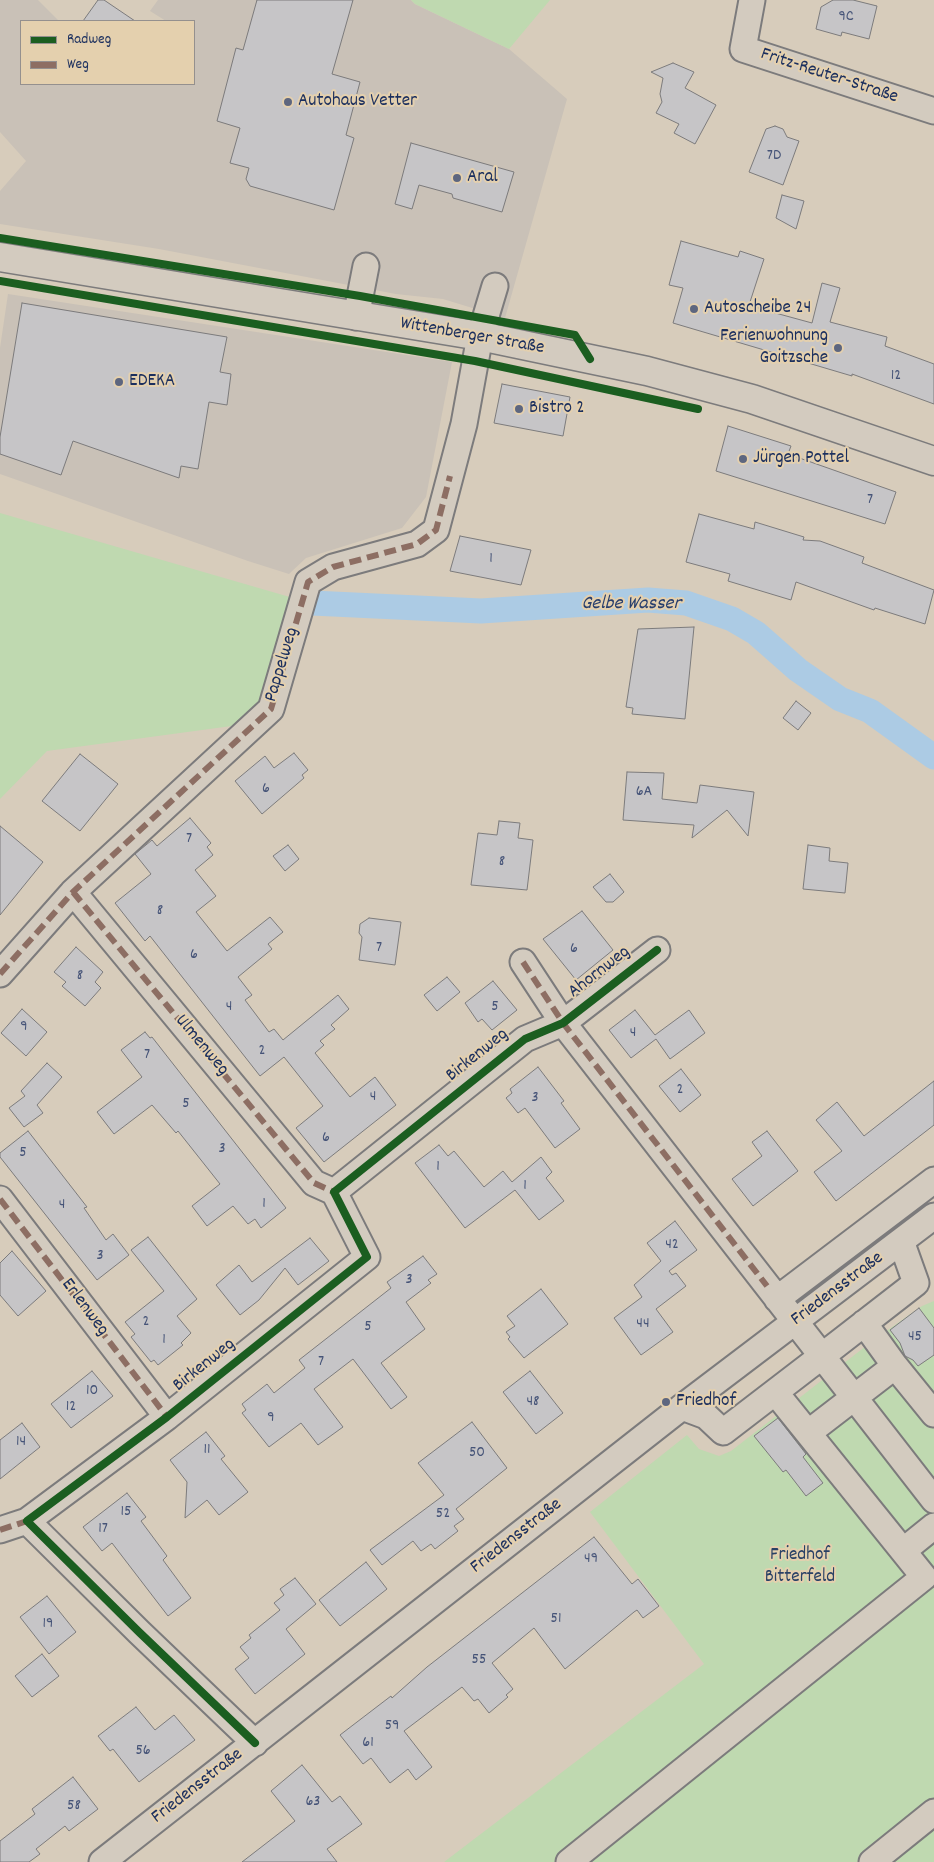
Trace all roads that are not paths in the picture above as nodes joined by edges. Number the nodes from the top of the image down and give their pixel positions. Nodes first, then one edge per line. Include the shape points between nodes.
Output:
1 (752, 0) edge
2 (934, 112) edge
3 (0, 257) edge
4 (366, 266) dead end
5 (495, 286) dead end
6 (356, 317) junction
7 (480, 336) junction
8 (934, 461) edge
9 (74, 892) junction
10 (657, 950) dead end
11 (523, 962) dead end
12 (0, 974) edge
13 (563, 1022) junction
14 (934, 1180) edge
15 (334, 1192) junction
16 (0, 1199) edge
17 (934, 1216) edge
18 (901, 1241) junction
19 (777, 1299) junction
20 (795, 1322) junction
21 (864, 1324) junction
22 (822, 1356) junction
23 (895, 1366) junction
24 (775, 1392) junction
25 (854, 1398) junction
26 (682, 1407) junction
27 (934, 1414) edge
28 (167, 1416) junction
29 (808, 1434) junction
30 (934, 1500) edge
31 (28, 1521) junction
32 (934, 1526) edge
33 (0, 1530) edge
34 (903, 1551) junction
35 (929, 1583) edge
36 (255, 1743) junction
37 (934, 1812) edge
38 (102, 1862) edge
39 (569, 1862) edge
40 (872, 1862) edge

1 - 2 street, Fritz-Reuter-Straße via 743,49
3 - 6 main road, Wittenberger Straße
4 - 6 street
5 - 7 street, Pappelweg
6 - 7 main road, Wittenberger Straße
7 - 8 main road, Wittenberger Straße via 647,371 744,397
7 - 9 street, Pappelweg via 464,424 436,530 417,544 333,567 308,582 271,708
9 - 12 street, Pappelweg
9 - 15 street, Ulmenweg via 314,1183
10 - 13 street, Ahornweg
11 - 13 street, Ahornweg
13 - 15 street, Birkenweg via 525,1039
13 - 19 street, Ahornweg
14 - 19 street, Friedensstraße
15 - 28 street, Birkenweg via 367,1256
16 - 28 street, Erlenweg
17 - 18 street, Friedensstraße
18 - 20 street, Friedensstraße
18 - 21 street via 916,1283
19 - 20 street, Ahornweg
20 - 22 street, Ahornweg
20 - 26 street, Friedensstraße
21 - 22 street
21 - 23 street
22 - 24 street
22 - 25 street, Ahornweg
23 - 25 street
23 - 27 street
24 - 26 street via 723,1432 706,1416
24 - 29 street
25 - 29 street
25 - 30 street, Ahornweg
26 - 36 street, Friedensstraße
28 - 31 street, Birkenweg
29 - 34 street
31 - 33 street, Birkenweg
31 - 36 street
32 - 34 street
34 - 35 street
35 - 39 street
36 - 38 street, Friedensstraße
37 - 40 street

